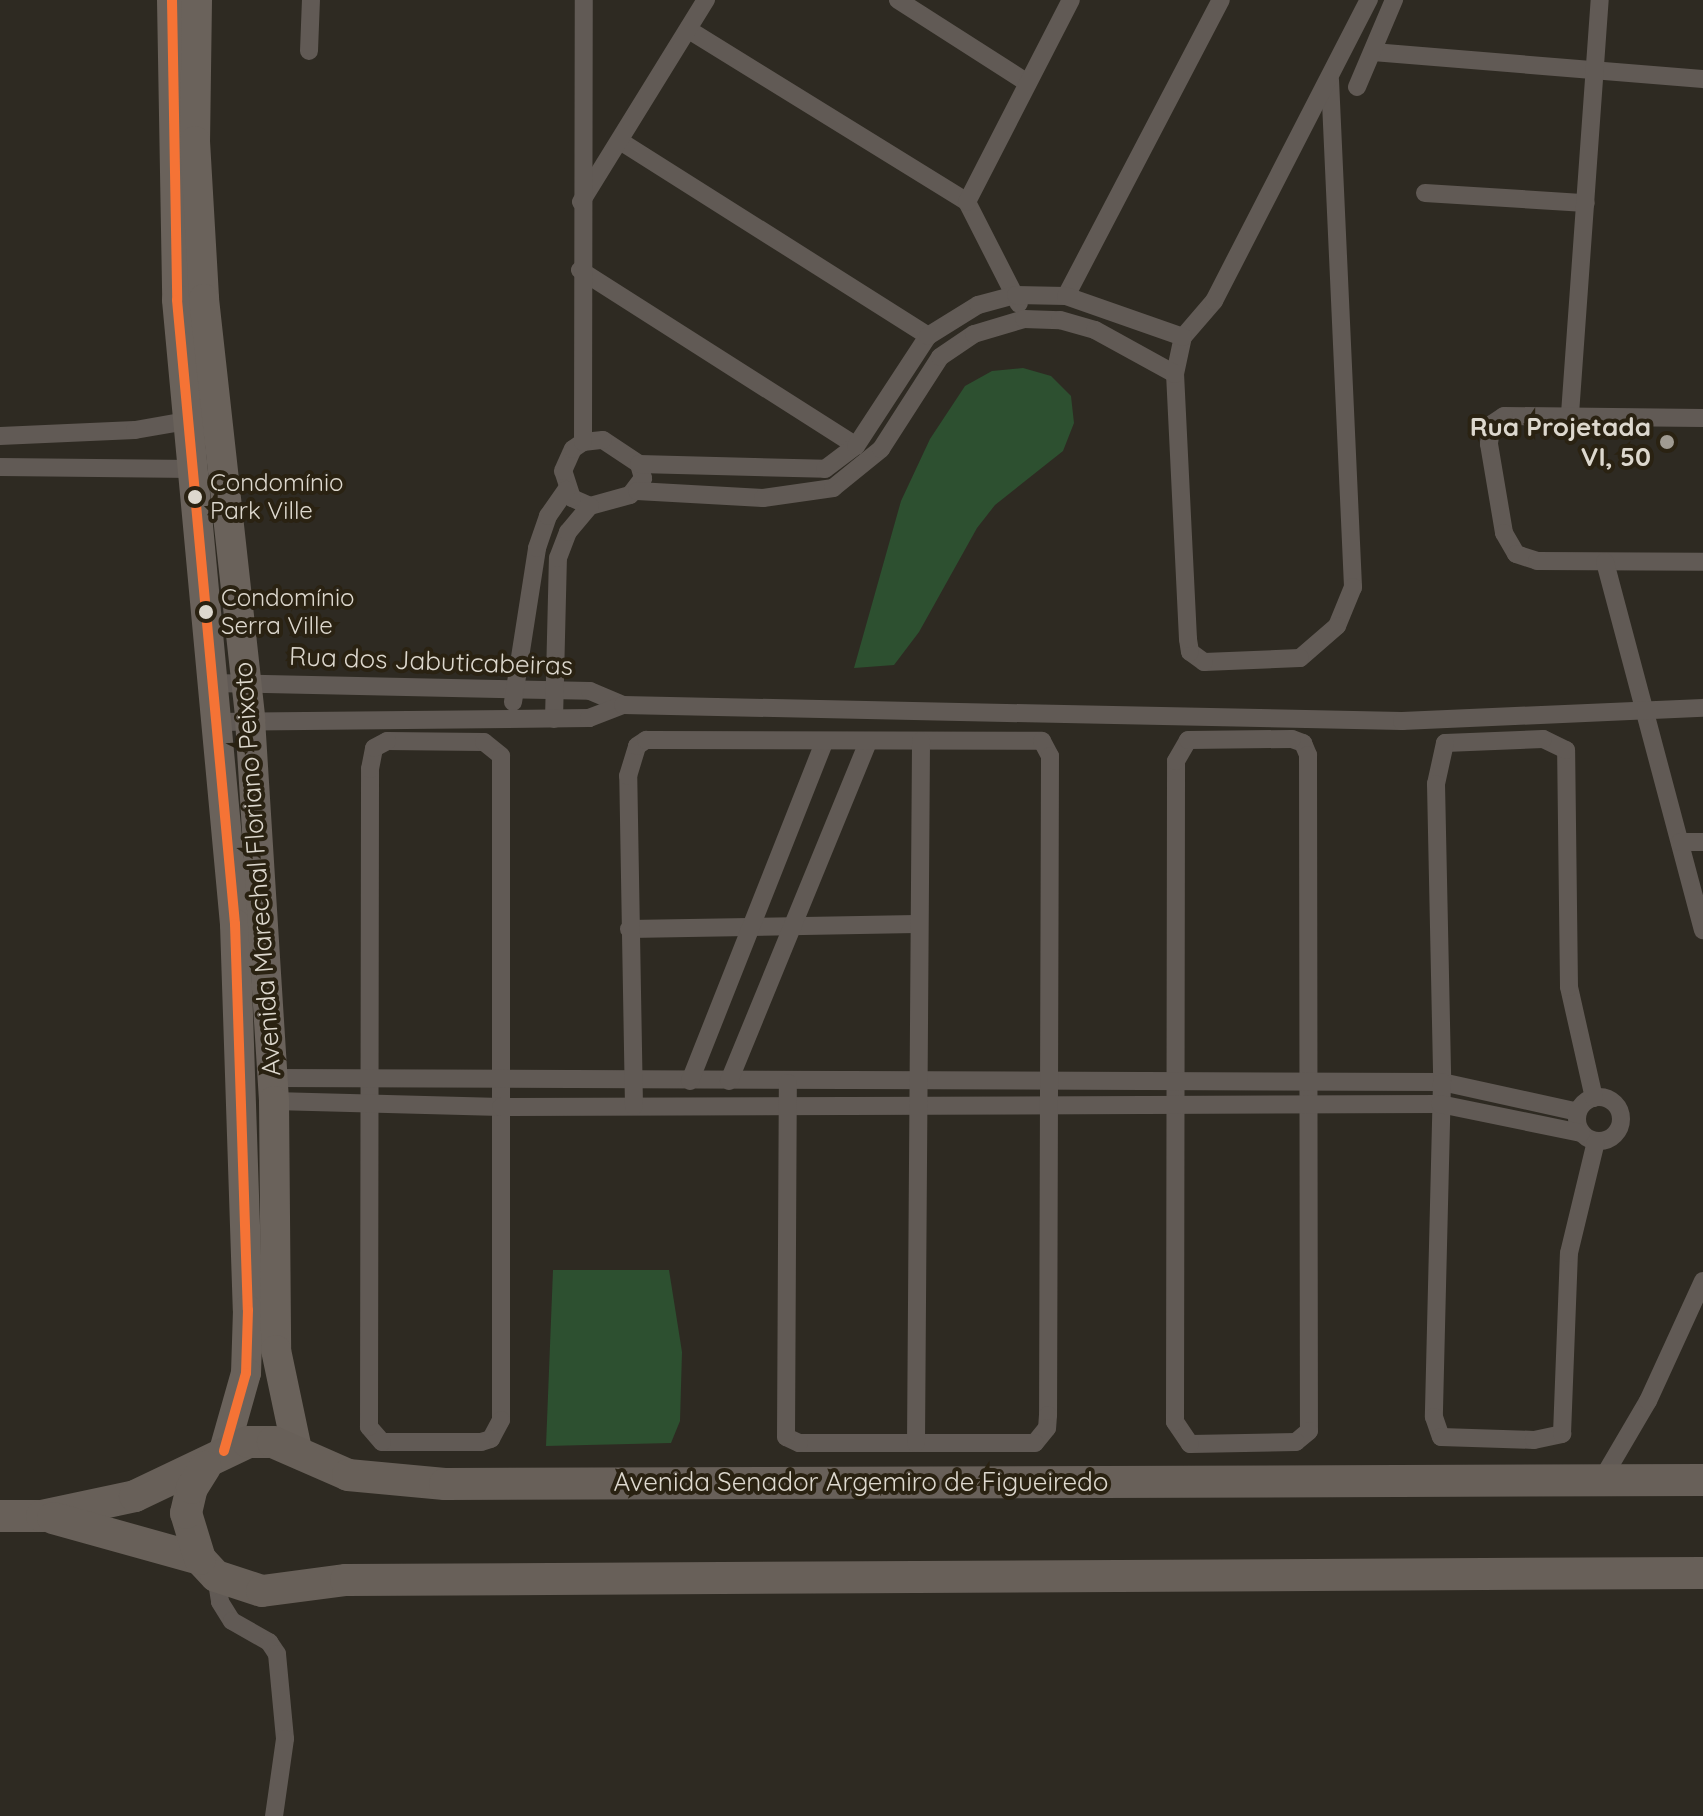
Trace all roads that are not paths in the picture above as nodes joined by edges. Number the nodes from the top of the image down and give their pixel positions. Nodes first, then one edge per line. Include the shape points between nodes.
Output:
1 (172, 0) edge
2 (197, 0) edge
3 (311, 0) edge
4 (584, 0) edge
5 (706, 0) edge
6 (898, 0) edge
7 (1071, 0) edge
8 (1221, 0) edge
9 (1369, 0) edge
10 (1394, 0) edge
11 (1600, 0) edge
12 (920, 6) edge
13 (689, 30) junction
14 (309, 51) dead end
15 (1373, 52) junction
16 (1596, 70) junction
17 (1703, 79) edge
18 (1330, 80) junction
19 (1028, 83) junction
20 (1357, 87) dead end
21 (620, 141) junction
22 (1425, 193) dead end
23 (581, 202) junction
24 (967, 202) junction
25 (1586, 203) junction
26 (580, 270) junction
27 (1016, 295) junction
28 (1066, 296) junction
29 (1024, 319) junction
30 (928, 336) junction
31 (1183, 337) junction
32 (1175, 374) junction
33 (1570, 414) junction
34 (1703, 418) edge
35 (187, 421) junction
36 (0, 436) edge
37 (583, 442) junction
38 (856, 446) junction
39 (639, 464) junction
40 (0, 467) edge
41 (194, 469) junction
42 (566, 490) junction
43 (637, 491) junction
44 (590, 506) junction
45 (1605, 562) junction
46 (1703, 562) edge
47 (245, 682) junction
48 (214, 683) junction
49 (556, 690) junction
50 (513, 693) junction
51 (623, 705) junction
52 (1703, 708) edge
53 (1645, 709) junction
54 (250, 719) junction
55 (513, 719) junction
56 (554, 719) junction
57 (217, 722) junction
58 (921, 741) junction
59 (824, 742) junction
60 (868, 742) junction
61 (241, 823) junction
62 (1680, 842) junction
63 (1703, 842) edge
64 (916, 924) junction
65 (751, 928) junction
66 (792, 928) junction
67 (629, 929) junction
68 (1703, 930) edge
69 (1048, 1080) junction
70 (367, 1081) junction
71 (501, 1081) junction
72 (690, 1081) junction
73 (729, 1081) junction
74 (918, 1081) junction
75 (1177, 1081) junction
76 (632, 1082) junction
77 (1442, 1082) junction
78 (788, 1083) junction
79 (1308, 1083) junction
80 (273, 1090) junction
81 (1594, 1098) junction
82 (1178, 1101) junction
83 (369, 1102) junction
84 (1047, 1102) junction
85 (788, 1104) junction
86 (1309, 1104) junction
87 (1440, 1104) junction
88 (917, 1105) junction
89 (634, 1106) junction
90 (501, 1107) junction
91 (1578, 1112) junction
92 (1589, 1137) junction
93 (243, 1161) junction
94 (274, 1163) junction
95 (1703, 1281) edge
96 (916, 1443) junction
97 (297, 1450) junction
98 (215, 1459) junction
99 (1703, 1480) edge
100 (1601, 1481) junction
101 (0, 1516) edge
102 (42, 1516) junction
103 (208, 1567) junction
104 (1703, 1573) edge
105 (274, 1816) edge

1 - 35 main road, Avenida Marechal Floriano Peixoto via 171,137
2 - 47 main road, Avenida Marechal Floriano Peixoto via 195,141 204,299
3 - 14 street
4 - 23 street
5 - 13 street
6 - 12 street
7 - 19 street
8 - 28 street
9 - 18 street
10 - 15 street
11 - 16 street
12 - 19 street
13 - 21 street
13 - 24 street
15 - 16 street
15 - 20 street
16 - 17 street
16 - 25 street
18 - 31 street via 1214,301
18 - 32 street via 1353,587 1337,626 1300,658 1216,664 1190,652
19 - 24 street
21 - 23 street
21 - 30 street
22 - 25 street
23 - 26 street
24 - 27 street
25 - 33 street
26 - 37 street
26 - 38 street
27 - 28 street
27 - 29 street
27 - 30 street via 978,305
28 - 31 street
29 - 32 street via 1060,320 1095,330
29 - 43 street via 974,334 940,357 881,449 833,488 763,498
30 - 38 street
31 - 32 street
33 - 34 street
33 - 45 street via 1504,416 1492,424 1492,471 1504,533 1516,554 1537,561
35 - 36 street via 135,430
35 - 41 main road, Avenida Marechal Floriano Peixoto
37 - 39 street via 603,440
37 - 42 street via 566,459
38 - 39 street via 825,469 800,472
39 - 43 street via 643,478
40 - 41 street
41 - 48 main road, Avenida Marechal Floriano Peixoto
42 - 44 street
42 - 50 street via 548,516 537,548
43 - 44 street
44 - 49 street via 568,532 558,558
45 - 46 street
45 - 53 street
47 - 48 street, Rua dos Jabuticabeiras
47 - 50 street, Rua dos Jabuticabeiras
47 - 54 main road, Avenida Marechal Floriano Peixoto
48 - 57 main road, Avenida Marechal Floriano Peixoto
49 - 50 street, Rua dos Jabuticabeiras
49 - 51 street, Rua dos Jabuticabeiras via 590,691
49 - 56 street
50 - 55 street
51 - 53 street via 1402,721
51 - 56 street, Rua dos Jabuticabeiras via 589,718
52 - 53 street
53 - 62 street
54 - 55 street, Rua dos Jabuticabeiras
54 - 57 street, Rua dos Jabuticabeiras
54 - 61 main road, Avenida Marechal Floriano Peixoto
55 - 56 street, Rua dos Jabuticabeiras
57 - 61 main road, Avenida Marechal Floriano Peixoto
58 - 60 street
58 - 64 street
58 - 69 street via 1016,738 1046,746
59 - 60 street
59 - 65 street
59 - 67 street via 646,740 637,746 628,776
60 - 66 street
61 - 80 main road, Avenida Marechal Floriano Peixoto
61 - 93 main road, Avenida Marechal Floriano Peixoto
62 - 63 street
62 - 68 street
64 - 66 street
64 - 74 street
65 - 66 street
65 - 67 street
65 - 72 street
66 - 73 street
67 - 76 street
69 - 74 street
69 - 75 street
69 - 84 street
70 - 71 street
70 - 71 street via 370,769 374,748 387,741 484,742 501,756
70 - 80 street
70 - 83 street
71 - 76 street
71 - 90 street
72 - 73 street
72 - 76 street
73 - 78 street
74 - 78 street
74 - 88 street
75 - 79 street
75 - 79 street via 1179,750 1188,740 1292,739 1303,743 1308,755
75 - 82 street
76 - 89 street
77 - 79 street
77 - 81 street via 1436,784 1440,751 1453,740 1543,739 1566,750 1569,987
77 - 87 street
77 - 91 street
78 - 85 street
79 - 86 street
80 - 83 street
80 - 94 main road, Avenida Marechal Floriano Peixoto
81 - 91 street
81 - 92 street via 1608,1099 1621,1115 1615,1134
82 - 84 street
82 - 86 street
82 - 86 street via 1175,1422 1183,1440 1202,1445 1296,1442 1309,1431
83 - 90 street
83 - 90 street via 367,1412 373,1437 395,1443 481,1442 491,1439 501,1420
84 - 88 street
84 - 96 street via 1047,1428 1035,1443 1021,1446
85 - 88 street
85 - 89 street
85 - 96 street via 786,1437 799,1443
86 - 87 street
87 - 92 street
87 - 92 street via 1434,1417 1441,1437 1534,1440 1562,1434 1569,1253
88 - 96 street
89 - 90 street
91 - 92 street
93 - 94 main road
93 - 98 main road, Avenida Marechal Floriano Peixoto via 246,1373
94 - 97 main road, Avenida Marechal Floriano Peixoto via 276,1350
95 - 100 street via 1648,1401
97 - 98 highway, Avenida Senador Argemiro de Figueiredo via 273,1442 248,1442
97 - 100 highway, Avenida Senador Argemiro de Figueiredo via 348,1475 445,1484
98 - 102 highway, Avenida Senador Argemiro de Figueiredo via 135,1496
98 - 103 highway via 192,1488 186,1513
99 - 100 highway, Avenida Senador Argemiro de Figueiredo
101 - 102 highway, Avenida Senador Argemiro de Figueiredo
102 - 103 highway, Avenida Senador Argemiro de Figueiredo
103 - 104 highway, Avenida Senador Argemiro de Figueiredo via 262,1591 377,1580
103 - 105 street via 232,1621 269,1642 277,1654 285,1739

